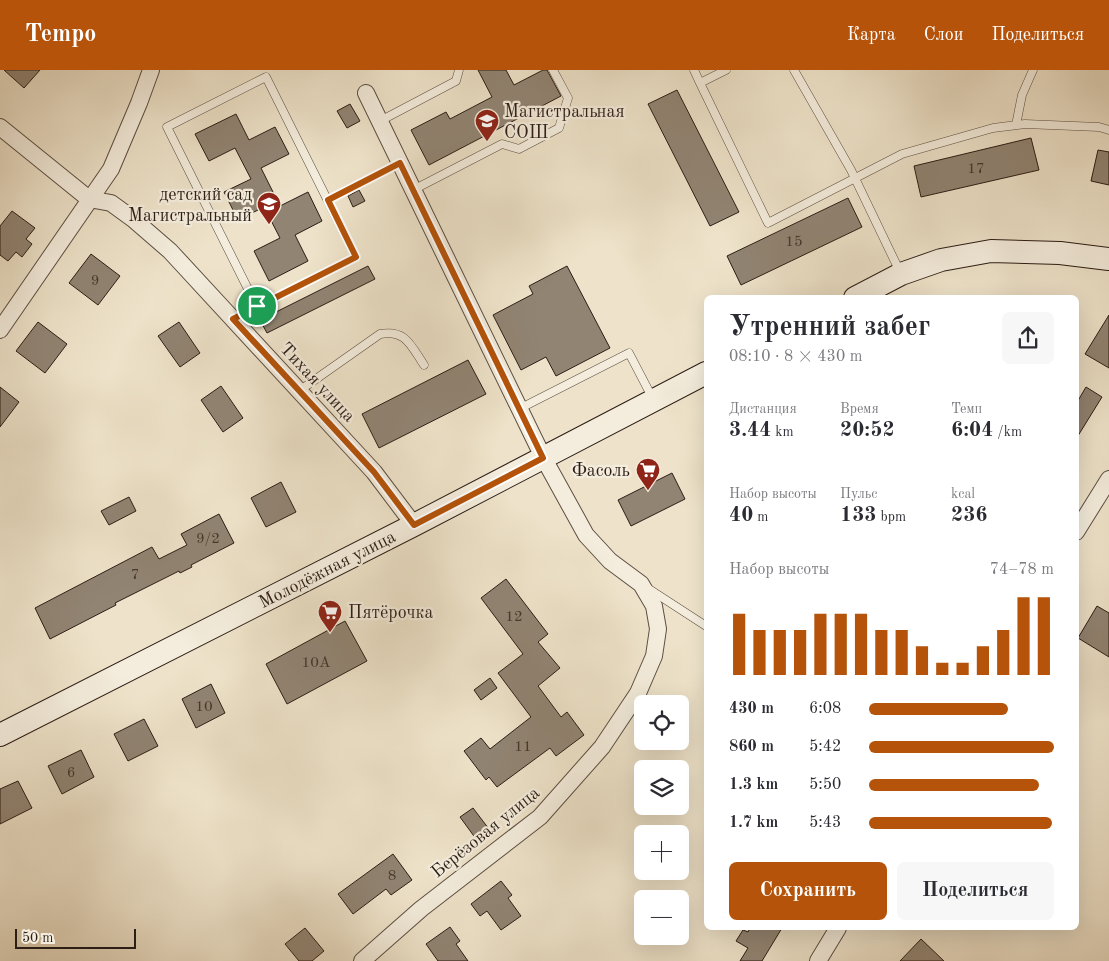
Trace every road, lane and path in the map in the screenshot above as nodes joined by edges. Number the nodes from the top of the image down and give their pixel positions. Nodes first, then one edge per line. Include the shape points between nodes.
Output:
1 (151, 70) edge
2 (459, 70) edge
3 (553, 70) edge
4 (694, 70) edge
5 (726, 70) edge
6 (794, 70) edge
7 (1033, 70) edge
8 (700, 83) junction
9 (366, 93) dead end
10 (380, 120) junction
11 (1016, 125) junction
12 (0, 127) edge
13 (1109, 130) edge
14 (400, 163) junction
15 (855, 179) junction
16 (413, 190) junction
17 (89, 199) junction
18 (328, 200) junction
19 (1109, 259) edge
20 (901, 274) junction
21 (861, 295) edge
22 (257, 306) junction
23 (233, 319) junction
24 (0, 330) edge
25 (424, 365) dead end
26 (704, 374) edge
27 (299, 391) junction
28 (653, 400) junction
29 (519, 408) junction
30 (543, 458) junction
31 (1109, 479) edge
32 (414, 525) junction
33 (1079, 527) edge
34 (641, 584) junction
35 (704, 625) edge
36 (0, 735) edge
37 (837, 930) edge
38 (362, 961) edge
39 (818, 961) edge

1 - 17 street via 111,169
2 - 10 lane via 456,81
3 - 16 lane via 568,98 559,128 519,149 502,144
4 - 8 lane
5 - 8 lane
6 - 15 lane
7 - 11 lane via 1022,95
8 - 15 lane via 768,223
9 - 10 street
10 - 14 street
11 - 13 lane
11 - 15 lane via 992,128 902,154
12 - 17 street, Тихая улица
14 - 16 street
14 - 18 lane
15 - 20 lane
16 - 29 street
17 - 23 street, Тихая улица via 111,204 133,219 170,251
17 - 24 street
18 - 22 lane via 356,257
18 - 22 lane via 266,77 167,127
19 - 20 street via 1060,253 991,251 941,260
20 - 21 street
22 - 23 lane
23 - 27 street, Тихая улица
25 - 27 lane via 400,334 380,334
26 - 28 street, Молодёжная улица
27 - 32 street, Тихая улица via 374,472
28 - 29 lane via 629,352
28 - 30 street, Молодёжная улица
29 - 30 street
30 - 32 street, Молодёжная улица
30 - 34 street via 586,536 610,561
31 - 33 street
32 - 36 street, Молодёжная улица
34 - 35 lane
34 - 38 street, Берёзовая улица via 654,606 658,629 654,656 638,693 602,747 540,817 421,909
37 - 39 street

